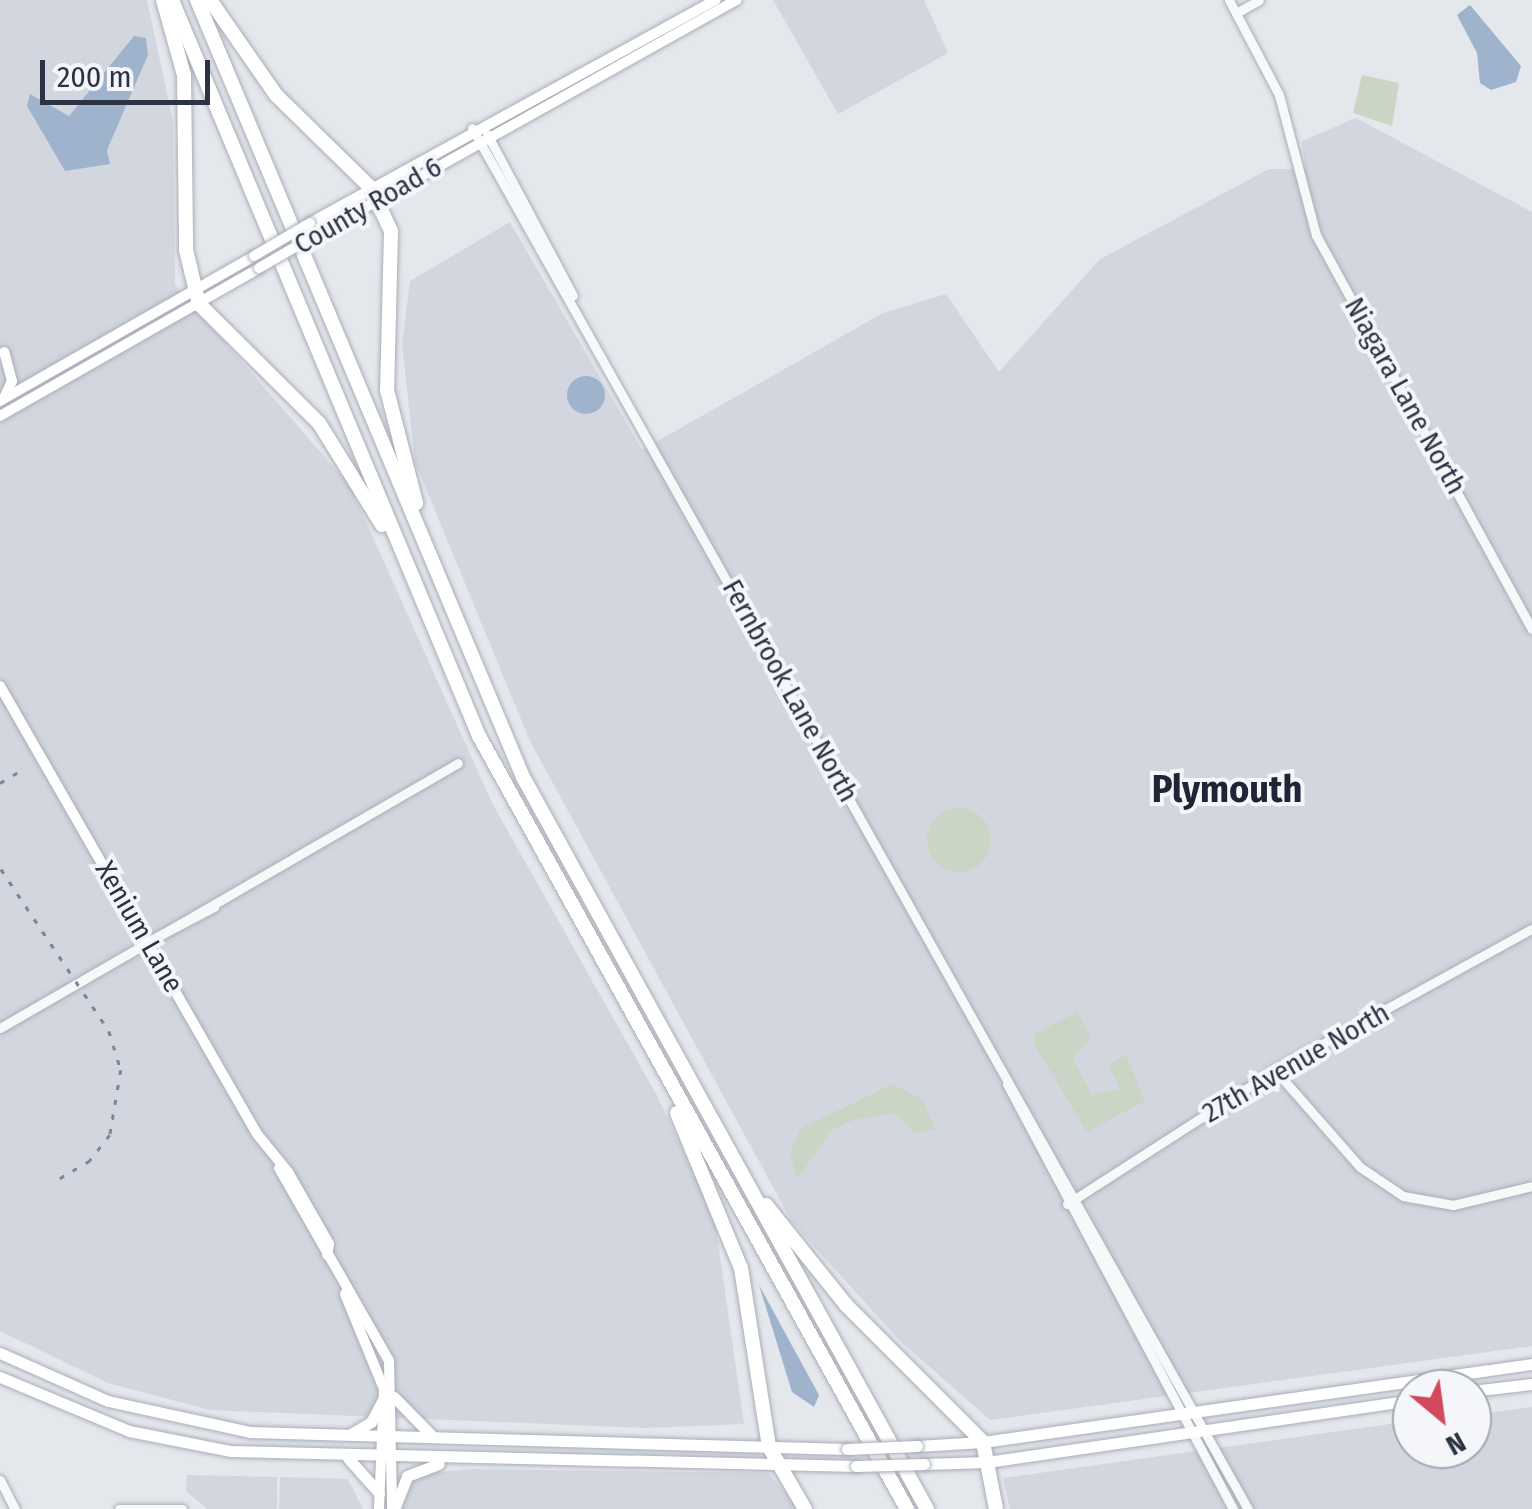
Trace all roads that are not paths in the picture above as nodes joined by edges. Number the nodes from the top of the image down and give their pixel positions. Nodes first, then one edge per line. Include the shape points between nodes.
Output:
1 (163, 0) edge
2 (172, 0) edge
3 (197, 0) edge
4 (210, 0) edge
5 (716, 0) edge
6 (738, 0) edge
7 (1229, 0) edge
8 (1259, 0) edge
9 (1236, 13) junction
10 (477, 126) junction
11 (484, 139) junction
12 (375, 194) junction
13 (196, 297) junction
14 (4, 352) dead end
15 (1, 400) edge
16 (0, 416) edge
17 (435, 570) junction
18 (418, 592) junction
19 (1532, 629) edge
20 (0, 686) edge
21 (458, 763) dead end
22 (1532, 929) edge
23 (148, 942) junction
24 (0, 1028) edge
25 (646, 1044) junction
26 (1275, 1070) junction
27 (725, 1147) junction
28 (1532, 1186) edge
29 (1071, 1200) junction
30 (0, 1353) edge
31 (1532, 1364) edge
32 (0, 1377) edge
33 (1532, 1384) edge
34 (1492, 1389) edge
35 (389, 1398) junction
36 (1392, 1403) edge
37 (1188, 1412) junction
38 (1198, 1432) junction
39 (389, 1435) junction
40 (348, 1436) junction
41 (436, 1438) junction
42 (984, 1442) junction
43 (769, 1447) junction
44 (344, 1456) junction
45 (382, 1458) junction
46 (396, 1459) junction
47 (454, 1460) junction
48 (987, 1462) junction
49 (780, 1469) junction
50 (0, 1480) edge
51 (380, 1492) junction
52 (178, 1508) edge
53 (15, 1509) edge
54 (119, 1509) edge
55 (378, 1509) edge
56 (393, 1509) edge
57 (805, 1509) edge
58 (907, 1509) edge
59 (926, 1509) edge
60 (996, 1509) edge
61 (1233, 1509) edge
62 (1248, 1509) edge

1 - 13 highway via 184,74
2 - 18 highway
3 - 17 highway
4 - 12 highway via 276,95
5 - 10 main road, County Road 6
6 - 11 main road, County Road 6
7 - 9 street
8 - 9 street
9 - 19 street, Niagara Lane North via 1280,95 1320,244
10 - 11 street, Fernbrook Lane North
10 - 12 main road, County Road 6
11 - 12 main road, County Road 6
11 - 29 street, Fernbrook Lane North
12 - 13 main road, County Road 6, bridge via 259,268
12 - 13 main road, County Road 6, bridge via 310,223
12 - 17 highway via 395,246 388,390
13 - 15 main road, County Road 6
13 - 16 main road, County Road 6
13 - 18 highway via 319,423
14 - 15 main road via 12,381
17 - 27 highway via 523,777
18 - 25 highway via 479,736
20 - 23 main road, Xenium Lane
21 - 23 street
22 - 26 street, 27th Avenue North
23 - 24 street
23 - 35 main road, Xenium Lane via 389,1361
25 - 43 highway via 741,1268
25 - 58 highway
26 - 28 street via 1360,1167 1403,1196 1454,1205
26 - 29 street, 27th Avenue North
27 - 42 highway via 847,1306
27 - 59 highway
29 - 37 street, Fernbrook Lane North
30 - 40 main road via 74,1389 178,1421
31 - 37 main road
32 - 44 main road via 168,1440
33 - 34 main road
35 - 39 main road, Xenium Lane
35 - 40 main road via 372,1421
35 - 41 main road
36 - 38 main road
37 - 38 street, Fernbrook Lane North
37 - 42 main road
38 - 48 main road
38 - 61 street, Fernbrook Lane North
38 - 62 street, Fernbrook Lane North
39 - 40 main road
39 - 41 main road
39 - 45 main road
39 - 46 main road
41 - 43 main road
42 - 43 main road, bridge
42 - 48 highway
43 - 49 highway
44 - 45 main road
44 - 51 main road via 368,1469
45 - 46 main road
45 - 51 main road
46 - 47 main road
46 - 56 main road
47 - 49 main road
47 - 56 main road via 410,1474
48 - 49 main road, bridge
48 - 60 highway
49 - 57 highway
50 - 53 street
51 - 55 main road
52 - 54 street

